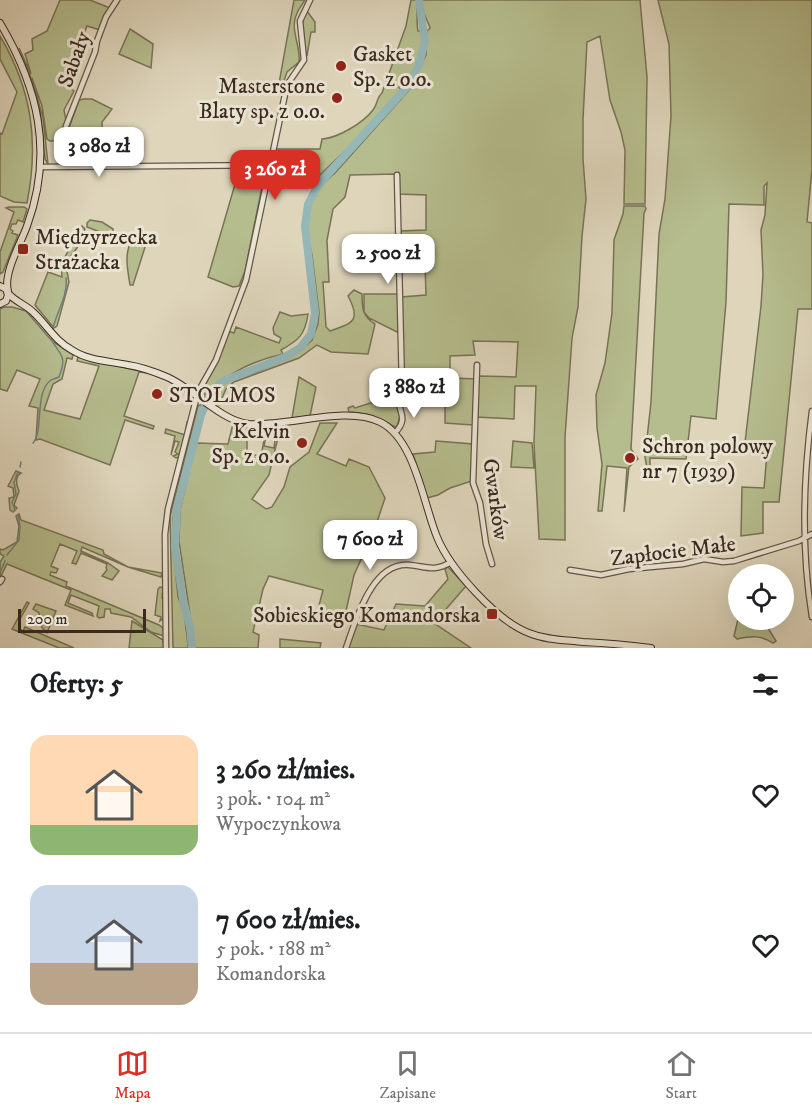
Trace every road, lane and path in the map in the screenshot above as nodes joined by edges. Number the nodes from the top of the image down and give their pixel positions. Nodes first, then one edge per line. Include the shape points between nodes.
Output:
1 (117, 0) edge
2 (310, 0) edge
3 (0, 23) edge
4 (271, 165) junction
5 (40, 167) junction
6 (66, 167) junction
7 (397, 175) dead end
8 (11, 267) junction
9 (0, 286) edge
10 (8, 292) junction
11 (1, 304) edge
12 (26, 307) junction
13 (477, 365) dead end
14 (201, 398) junction
15 (812, 411) edge
16 (395, 433) junction
17 (812, 534) edge
18 (804, 538) junction
19 (451, 562) junction
20 (492, 564) dead end
21 (570, 570) dead end
22 (812, 618) edge
23 (166, 648) edge
24 (346, 648) edge
25 (651, 648) edge

1 - 6 street, Sabały via 106,17 68,121
2 - 4 street via 300,21 304,60 287,85
3 - 5 street via 33,92
4 - 6 street
4 - 14 street via 246,280
5 - 6 street
5 - 8 street via 31,214
7 - 16 street via 402,388 398,399 402,418
8 - 9 street
8 - 10 street
9 - 10 street
10 - 11 street via 8,298
10 - 12 street
11 - 12 street
12 - 14 street via 58,341 77,354 146,369
13 - 20 street, Gwarków via 474,483
14 - 16 street via 233,419 248,423 356,416 378,421
14 - 23 street via 166,521
15 - 18 street
16 - 19 street via 407,451 437,538
17 - 18 street, Zapłocie Małe
18 - 21 street, Zapłocie Małe via 734,561 704,560 601,574
18 - 22 street
19 - 24 street via 438,568 397,566 383,575 365,600
19 - 25 street via 501,617 530,634

